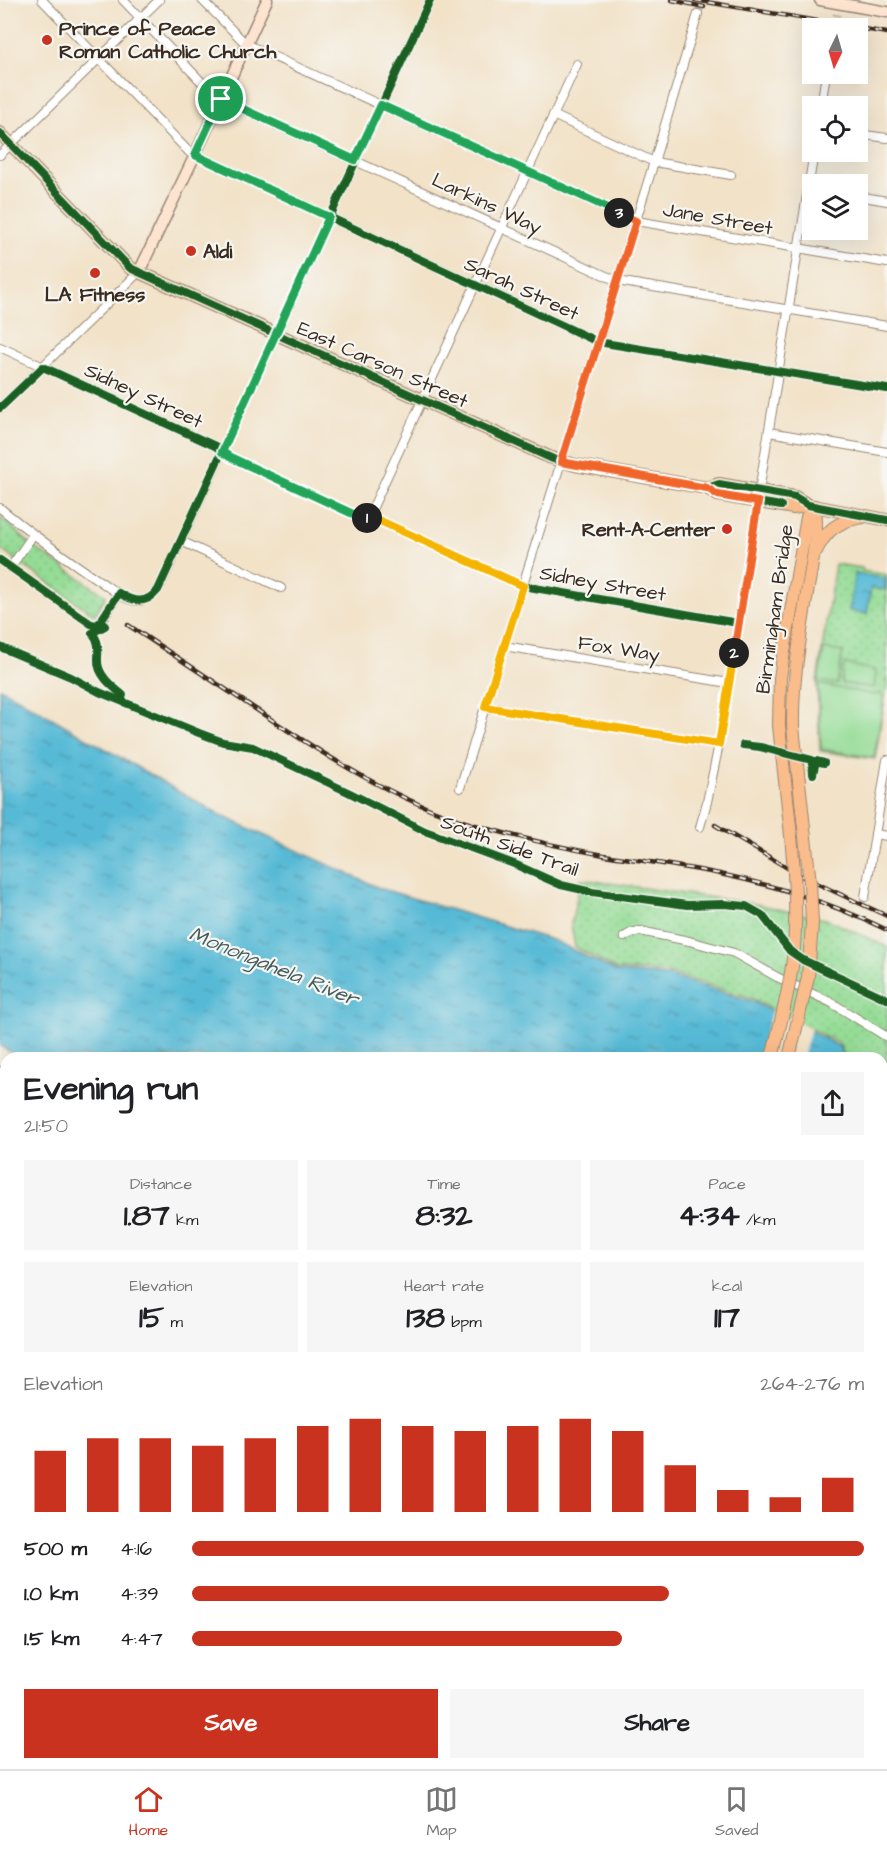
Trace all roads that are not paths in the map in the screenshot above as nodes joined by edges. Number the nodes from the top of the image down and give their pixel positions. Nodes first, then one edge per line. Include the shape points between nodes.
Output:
1 (42, 0) edge
2 (123, 0) edge
3 (159, 0) edge
4 (202, 0) edge
5 (267, 0) edge
6 (430, 0) edge
7 (820, 0) edge
8 (887, 12) edge
9 (698, 14) tunnel mouth
10 (140, 18) junction
11 (246, 44) junction
12 (98, 58) junction
13 (577, 64) dead end
14 (221, 99) junction
15 (381, 105) junction
16 (553, 115) junction
17 (0, 133) edge
18 (868, 135) edge
19 (887, 138) edge
20 (11, 144) junction
21 (0, 155) edge
22 (195, 155) junction
23 (355, 160) junction
24 (654, 162) junction
25 (527, 171) junction
26 (731, 175) dead end
27 (868, 198) edge
28 (887, 201) edge
29 (329, 217) junction
30 (636, 221) junction
31 (501, 228) junction
32 (802, 234) edge
33 (799, 249) junction
34 (887, 263) edge
35 (139, 272) junction
36 (617, 280) junction
37 (475, 285) junction
38 (789, 310) junction
39 (887, 326) edge
40 (276, 334) junction
41 (598, 342) junction
42 (0, 347) edge
43 (42, 367) junction
44 (779, 371) junction
45 (887, 389) edge
46 (422, 401) junction
47 (0, 408) edge
48 (769, 432) junction
49 (222, 452) junction
50 (887, 452) edge
51 (561, 462) junction
52 (759, 496) junction
53 (782, 506) junction
54 (811, 506) junction
55 (0, 508) edge
56 (868, 516) junction
57 (368, 518) junction
58 (887, 520) edge
59 (33, 535) junction
60 (181, 541) junction
61 (800, 555) junction
62 (813, 557) junction
63 (0, 560) edge
64 (10, 568) junction
65 (523, 586) junction
66 (281, 588) dead end
67 (119, 593) junction
68 (738, 623) junction
69 (504, 646) junction
70 (729, 683) junction
71 (485, 707) junction
72 (719, 744) junction
73 (887, 760) edge
74 (886, 772) edge
75 (460, 788) dead end
76 (700, 827) dead end
77 (875, 834) junction
78 (887, 836) edge
79 (865, 897) dead end
80 (624, 937) dead end
81 (887, 1037) edge
82 (773, 1052) edge
83 (790, 1052) edge

1 - 12 street, Sarah Street
2 - 10 street, Larkins Way
3 - 10 street
4 - 11 street, Jane Street
5 - 11 street
6 - 15 street
7 - 8 street via 838,9
9 - 24 street
10 - 12 street
10 - 14 street, Larkins Way
11 - 14 street
11 - 15 street, Jane Street
12 - 20 street
12 - 22 street, Sarah Street
13 - 16 street
14 - 22 street
14 - 23 street, Larkins Way
15 - 23 street
15 - 25 street, Jane Street
16 - 24 street
16 - 25 street
17 - 20 main road, East Carson Street
18 - 19 street
20 - 21 street
20 - 35 main road, East Carson Street via 130,268
22 - 29 street, Sarah Street
22 - 35 street
23 - 29 street
23 - 31 street, Larkins Way
24 - 26 street
24 - 30 street
25 - 30 street, Jane Street
25 - 31 street
27 - 28 street
29 - 37 street, Sarah Street
29 - 40 street
30 - 33 street, Jane Street
30 - 36 street
31 - 36 street, Larkins Way
31 - 37 street
32 - 33 street
33 - 34 street, Jane Street
33 - 38 street
35 - 40 main road, East Carson Street
35 - 43 street
36 - 38 street, Larkins Way
36 - 41 street
37 - 41 street, Sarah Street
37 - 46 street
38 - 39 street, Larkins Way
38 - 44 street
40 - 46 main road, East Carson Street
40 - 49 street
41 - 44 street, Sarah Street
41 - 51 street
42 - 43 street, Sidney Street
43 - 47 street
43 - 49 street, Sidney Street
44 - 45 street, Sarah Street
44 - 48 street
46 - 51 main road, East Carson Street
46 - 57 street
48 - 50 street
48 - 52 street
49 - 57 street, Sidney Street
49 - 60 street
51 - 52 main road, East Carson Street via 707,488 718,484
51 - 65 street
52 - 53 main road, East Carson Street
52 - 54 main road, East Carson Street via 795,497
52 - 68 street
53 - 54 main road, East Carson Street
53 - 61 main road via 798,520
54 - 56 main road, East Carson Street
54 - 61 main road, Birmingham Bridge
54 - 62 main road, Birmingham Bridge via 817,518
55 - 59 street
56 - 58 main road, East Carson Street
56 - 62 main road via 831,529
57 - 65 street, Sidney Street
59 - 64 street
59 - 67 street
60 - 66 street
60 - 67 street via 154,595 135,601
61 - 82 main road, Birmingham Bridge, bridge via 783,658 779,725 795,923 791,974
62 - 83 main road, Birmingham Bridge, bridge via 795,675 793,728 812,923 807,977
63 - 64 street
64 - 67 street via 98,626
65 - 68 street, Sidney Street
65 - 69 street
68 - 70 street
69 - 70 street, Fox Way
69 - 71 street
70 - 72 street
71 - 72 street
71 - 75 street
72 - 76 street
73 - 74 street
74 - 77 street
77 - 78 street
77 - 79 street
80 - 81 street via 640,931 734,953 832,1003

